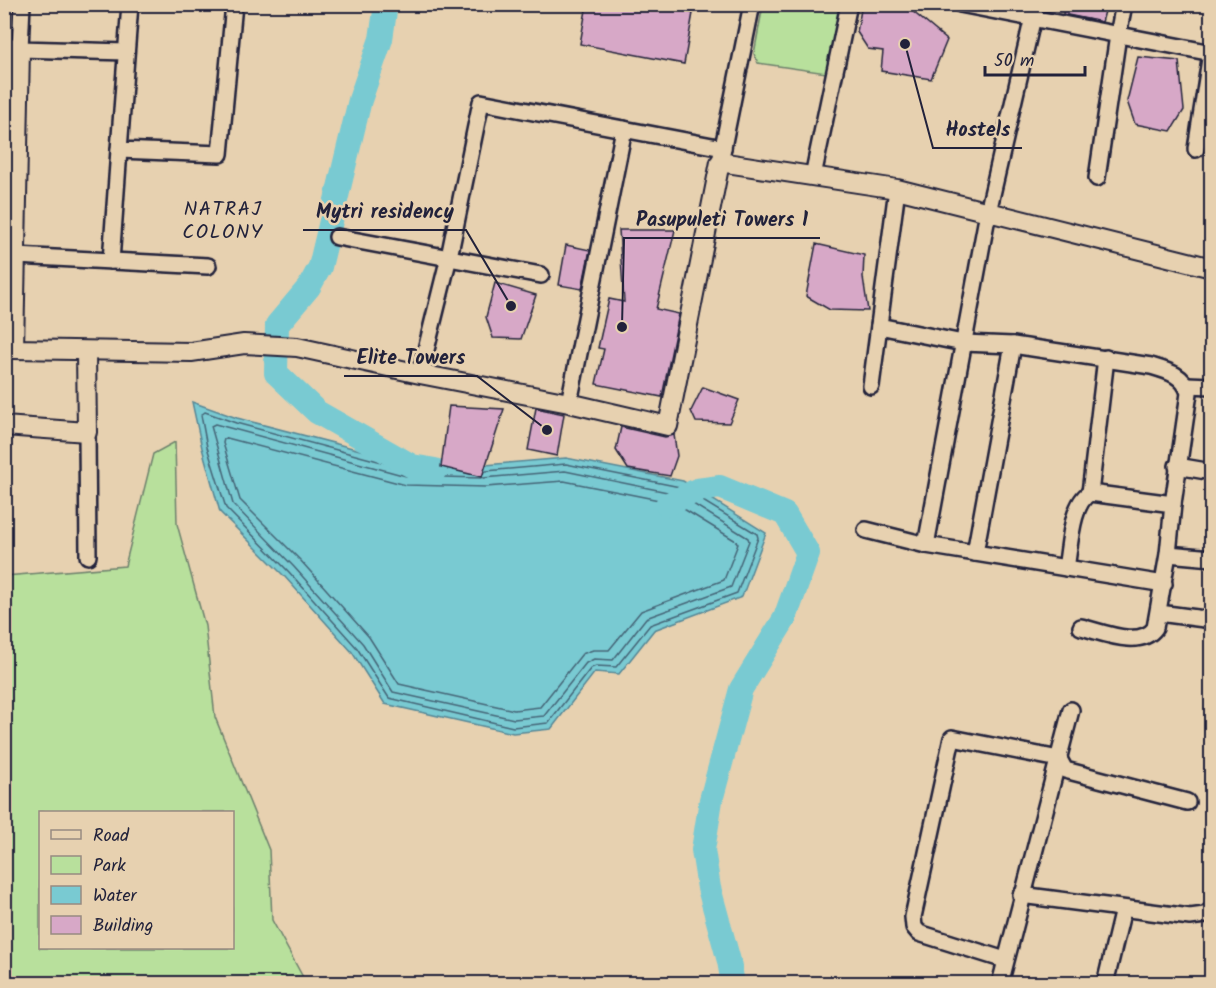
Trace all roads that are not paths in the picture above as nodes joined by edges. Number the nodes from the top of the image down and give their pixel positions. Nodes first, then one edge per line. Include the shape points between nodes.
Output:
1 (22, 4) edge
2 (130, 4) edge
3 (234, 4) edge
4 (752, 4) edge
5 (849, 4) edge
6 (960, 4) edge
7 (1124, 4) edge
8 (1034, 11) edge
9 (1118, 35) junction
10 (12, 48) edge
11 (126, 52) junction
12 (1211, 53) edge
13 (624, 129) junction
14 (1196, 149) dead end
15 (119, 150) junction
16 (722, 155) junction
17 (813, 176) junction
18 (1097, 178) dead end
19 (897, 189) junction
20 (988, 212) junction
21 (337, 237) dead end
22 (16, 256) junction
23 (449, 257) junction
24 (111, 261) junction
25 (208, 266) dead end
26 (1212, 268) edge
27 (541, 275) dead end
28 (879, 326) junction
29 (963, 343) junction
30 (1013, 345) junction
31 (86, 351) junction
32 (1106, 358) junction
33 (420, 374) junction
34 (1187, 385) junction
35 (871, 386) dead end
36 (1212, 386) edge
37 (569, 403) junction
38 (4, 426) edge
39 (87, 432) junction
40 (1177, 466) junction
41 (1212, 472) edge
42 (1090, 493) junction
43 (1173, 504) junction
44 (866, 530) dead end
45 (926, 544) junction
46 (975, 553) junction
47 (1168, 554) junction
48 (88, 556) dead end
49 (1212, 558) edge
50 (1066, 567) junction
51 (1164, 584) junction
52 (1159, 613) junction
53 (1212, 620) edge
54 (1081, 627) dead end
55 (1071, 710) dead end
56 (1059, 759) junction
57 (1187, 802) dead end
58 (1021, 895) junction
59 (1123, 909) junction
60 (1212, 910) edge
61 (1005, 960) junction
62 (1000, 984) edge
63 (1105, 984) edge

1 - 10 street
2 - 11 street
3 - 15 street via 220,154
4 - 16 street
5 - 17 street
6 - 8 street
7 - 9 street
8 - 9 street
8 - 20 street
9 - 12 street
9 - 18 street
10 - 11 street
10 - 22 street
11 - 15 street
12 - 14 street
13 - 16 street
13 - 23 street via 482,102
13 - 37 street
15 - 24 street
16 - 17 street
16 - 37 street via 668,426
17 - 19 street
19 - 20 street
19 - 28 street
20 - 26 street
20 - 29 street
21 - 23 street
22 - 24 street
22 - 31 street via 14,349
23 - 27 street
23 - 33 street
24 - 25 street
28 - 29 street
28 - 35 street
29 - 30 street
29 - 45 street
30 - 32 street
30 - 46 street
31 - 33 street via 191,352 244,344 297,347
31 - 39 street
32 - 34 street via 1171,372
32 - 42 street
33 - 37 street
34 - 36 street
34 - 40 street via 1188,404
38 - 39 street
39 - 48 street
40 - 41 street
40 - 43 street
42 - 43 street
42 - 50 street via 1076,509
43 - 47 street
44 - 45 street
45 - 46 street
46 - 50 street
47 - 49 street
47 - 51 street
50 - 51 street
51 - 52 street
52 - 53 street
52 - 54 street via 1150,635 1140,638
55 - 56 street
56 - 57 street via 1065,770
56 - 58 street
56 - 61 street via 952,738 914,911 914,927 919,933
58 - 59 street
58 - 61 street
59 - 60 street via 1197,918
59 - 63 street
61 - 62 street

